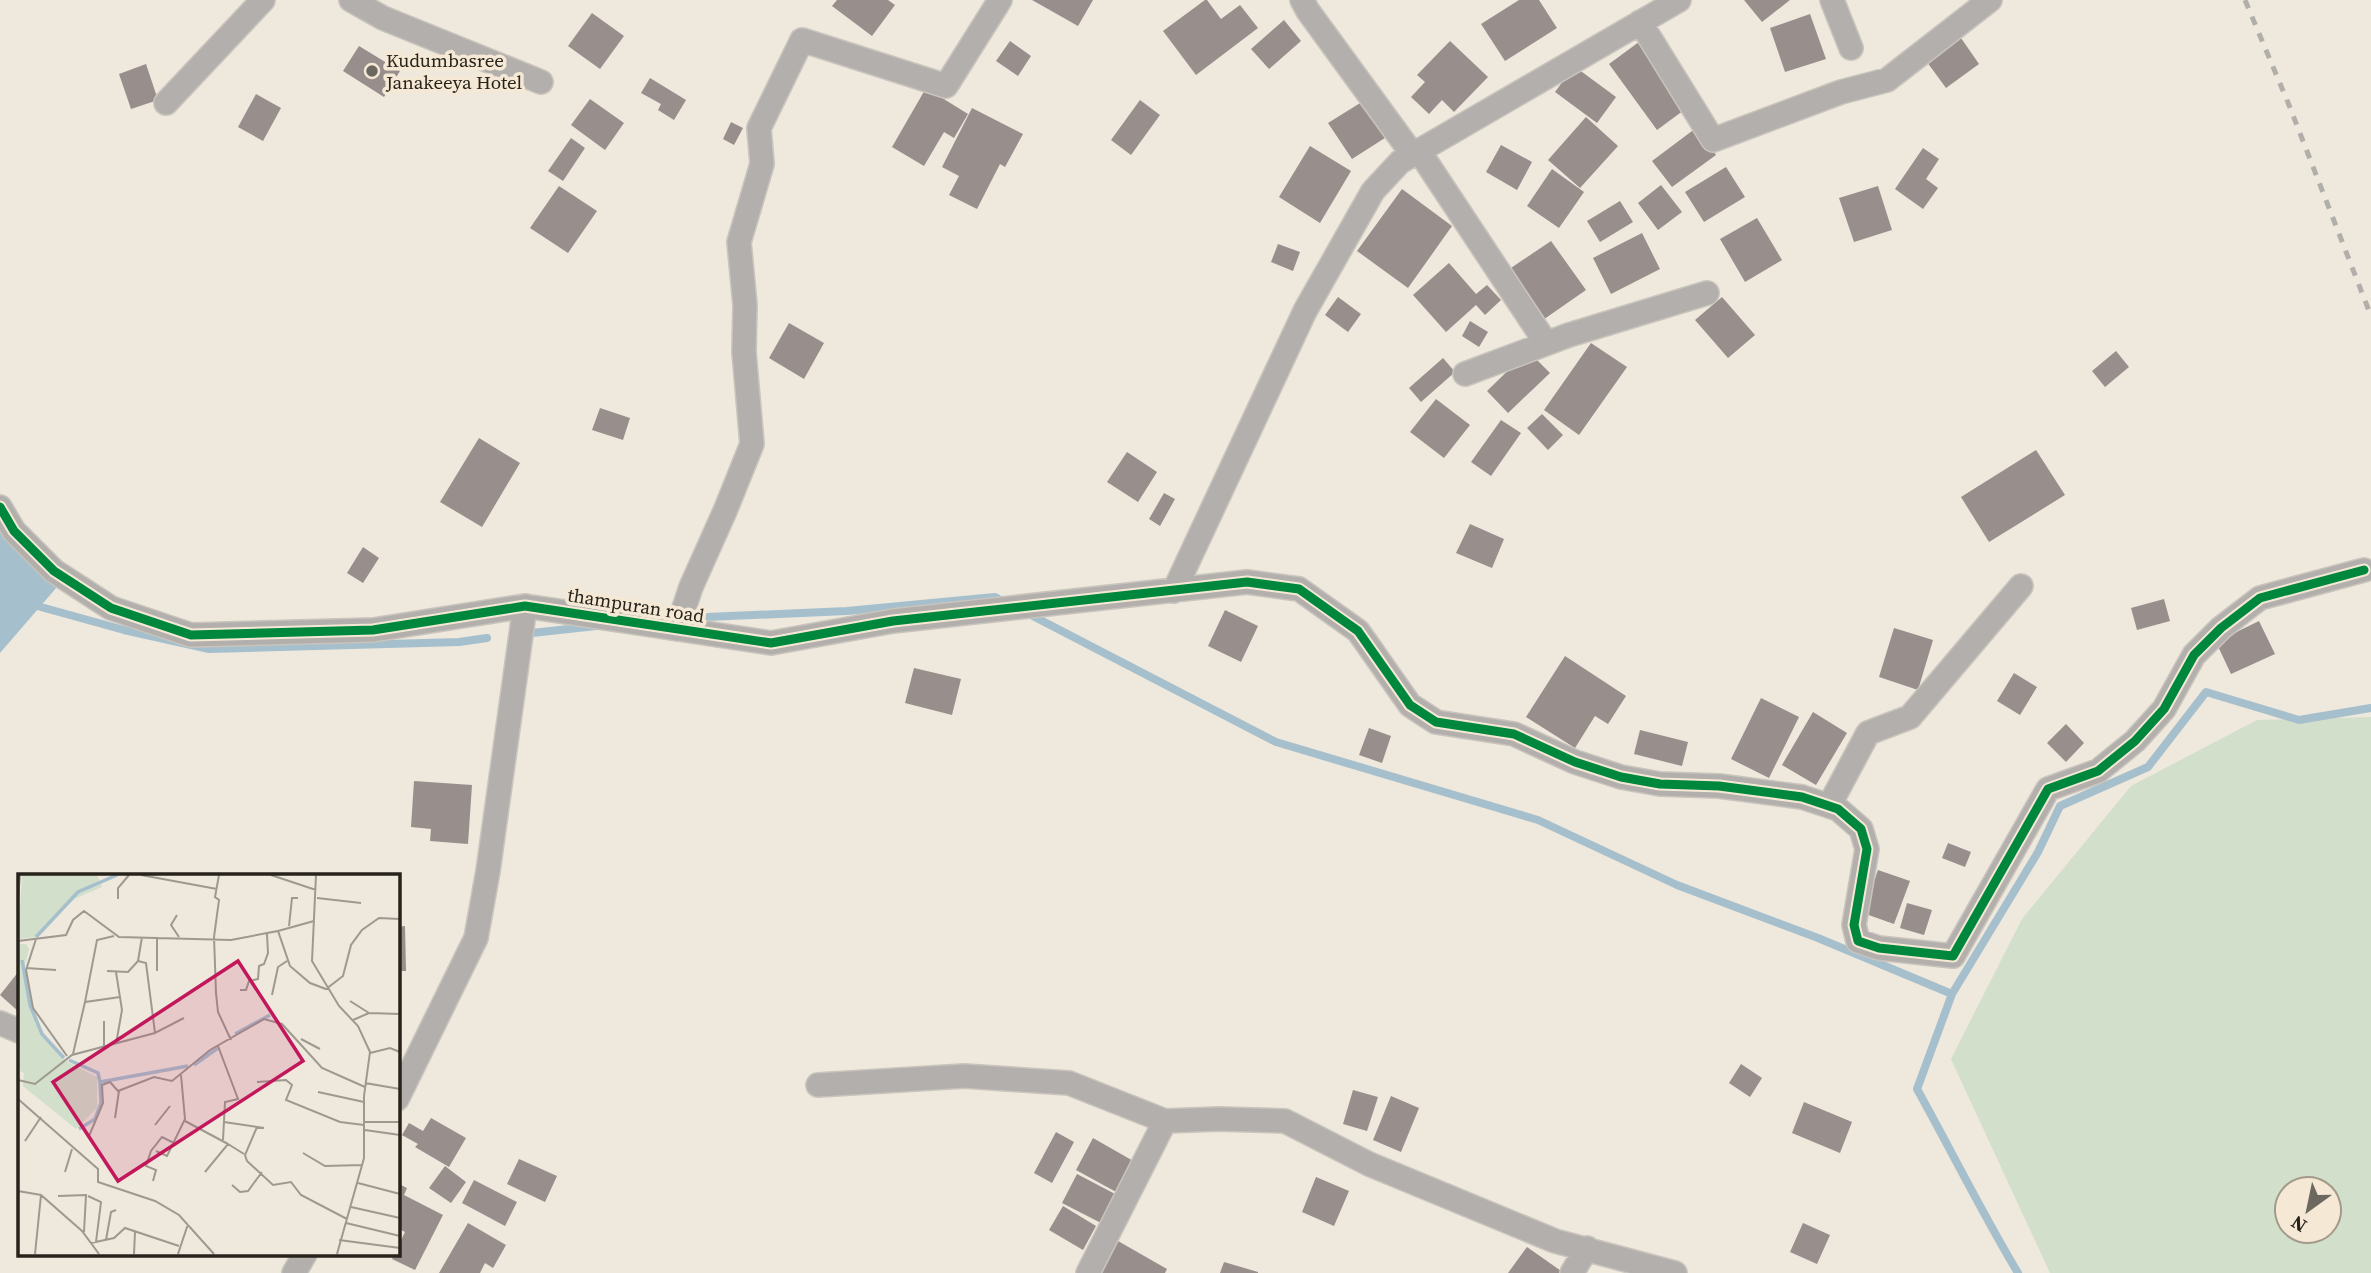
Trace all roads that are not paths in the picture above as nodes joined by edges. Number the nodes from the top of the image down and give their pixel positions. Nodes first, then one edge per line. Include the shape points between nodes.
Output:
1 (263, 0) edge
2 (351, 0) edge
3 (1000, 0) edge
4 (1302, 0) edge
5 (1679, 0) edge
6 (1832, 0) edge
7 (1990, 0) edge
8 (1640, 22) junction
9 (1851, 48) dead end
10 (541, 82) dead end
11 (166, 103) dead end
12 (1416, 153) junction
13 (1707, 293) dead end
14 (1546, 343) junction
15 (1465, 374) dead end
16 (0, 507) edge
17 (2364, 570) dead end
18 (2021, 586) dead end
19 (1174, 590) junction
20 (525, 606) junction
21 (678, 628) junction
22 (1829, 806) junction
23 (0, 1023) edge
24 (18, 1031) edge
25 (818, 1085) dead end
26 (399, 1095) edge
27 (1165, 1121) junction
28 (1587, 1248) junction
29 (304, 1256) edge
30 (294, 1273) edge
31 (1088, 1273) edge
32 (1572, 1273) edge
33 (1675, 1273) edge

1 - 11 street
2 - 10 street via 383,18
3 - 21 street via 946,86 802,40 759,128 762,164 739,242 752,444
4 - 12 street
5 - 8 street
6 - 9 street
7 - 8 street via 1887,80 1841,92 1713,140
8 - 12 street
12 - 14 street
12 - 19 street via 1400,162 1373,191 1305,312
13 - 14 street
14 - 15 street
16 - 20 street, thampuran road via 14,531 54,571 111,608 191,635 373,630
17 - 22 street, thampuran road via 2260,598 2194,655 2164,709 2135,741 2098,771 2048,789 1953,956 1879,948 1858,941 1854,925 1867,849 1861,830
18 - 22 street via 1910,718 1868,733
19 - 21 street, thampuran road via 893,621 771,643
19 - 22 street, thampuran road via 1247,582 1299,589 1358,631 1410,705 1436,722 1514,734 1574,762 1621,777 1802,797
20 - 21 street, thampuran road
20 - 26 street via 476,938
23 - 24 street
25 - 27 street via 964,1076 1069,1083
27 - 28 street via 1285,1121 1369,1164 1555,1241
27 - 31 street
28 - 32 street
28 - 33 street
29 - 30 street

